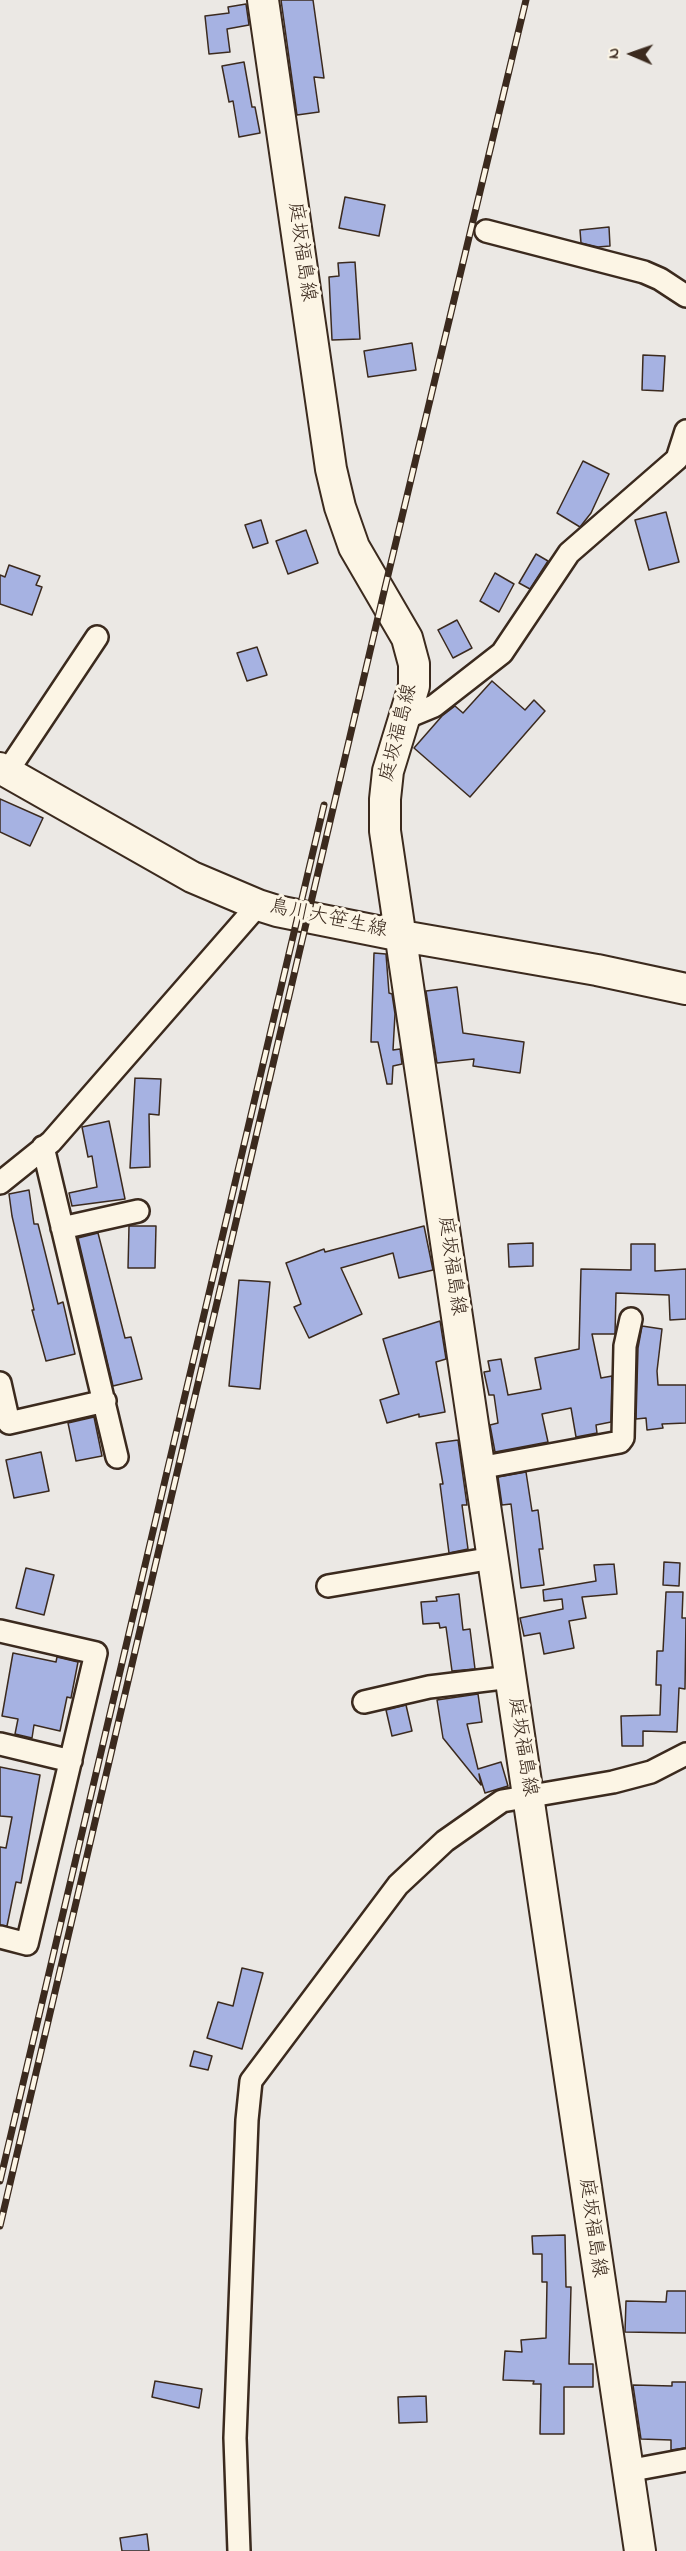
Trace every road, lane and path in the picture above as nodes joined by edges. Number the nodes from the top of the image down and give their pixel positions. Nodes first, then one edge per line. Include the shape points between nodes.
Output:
1 (263, 0) edge
2 (486, 231) dead end
3 (686, 296) edge
4 (686, 431) edge
5 (681, 458) edge
6 (98, 636) dead end
7 (405, 718) junction
8 (4, 770) edge
9 (258, 905) junction
10 (402, 936) junction
11 (686, 989) edge
12 (43, 1148) junction
13 (0, 1183) edge
14 (138, 1211) dead end
15 (62, 1228) junction
16 (631, 1319) dead end
17 (0, 1383) edge
18 (105, 1401) junction
19 (117, 1457) dead end
20 (479, 1468) junction
21 (493, 1558) junction
22 (328, 1586) dead end
23 (0, 1631) edge
24 (511, 1677) junction
25 (364, 1702) dead end
26 (0, 1744) edge
27 (686, 1754) edge
28 (71, 1761) junction
29 (529, 1795) junction
30 (0, 1937) edge
31 (686, 2460) edge
32 (627, 2470) junction
33 (239, 2551) edge
34 (640, 2551) edge

1 - 7 main road, 庭坂福島線 via 331,469 354,547 407,638 414,664 414,686
2 - 3 street via 644,272
4 - 5 street
5 - 7 street via 570,554 502,654 434,706
6 - 8 street
7 - 10 main road, 庭坂福島線 via 388,771 385,799 385,831
8 - 9 main road, 鳥川大笹生線 via 192,877
9 - 10 main road, 鳥川大笹生線
9 - 12 street
10 - 11 main road, 鳥川大笹生線
10 - 20 main road, 庭坂福島線
12 - 13 street
12 - 15 street
14 - 15 street
15 - 18 street
16 - 20 street via 625,1346 620,1442
17 - 18 street via 9,1423
18 - 19 street
20 - 21 main road, 庭坂福島線
21 - 22 street
21 - 24 main road, 庭坂福島線
23 - 28 street via 96,1653
24 - 25 street via 429,1687
24 - 29 main road, 庭坂福島線
26 - 28 street
27 - 29 street via 651,1772
28 - 30 street via 27,1944
29 - 32 main road, 庭坂福島線
29 - 33 street via 502,1801 487,1811 445,1841 398,1885 251,2082 235,2438
31 - 32 street
32 - 34 main road, 庭坂福島線

